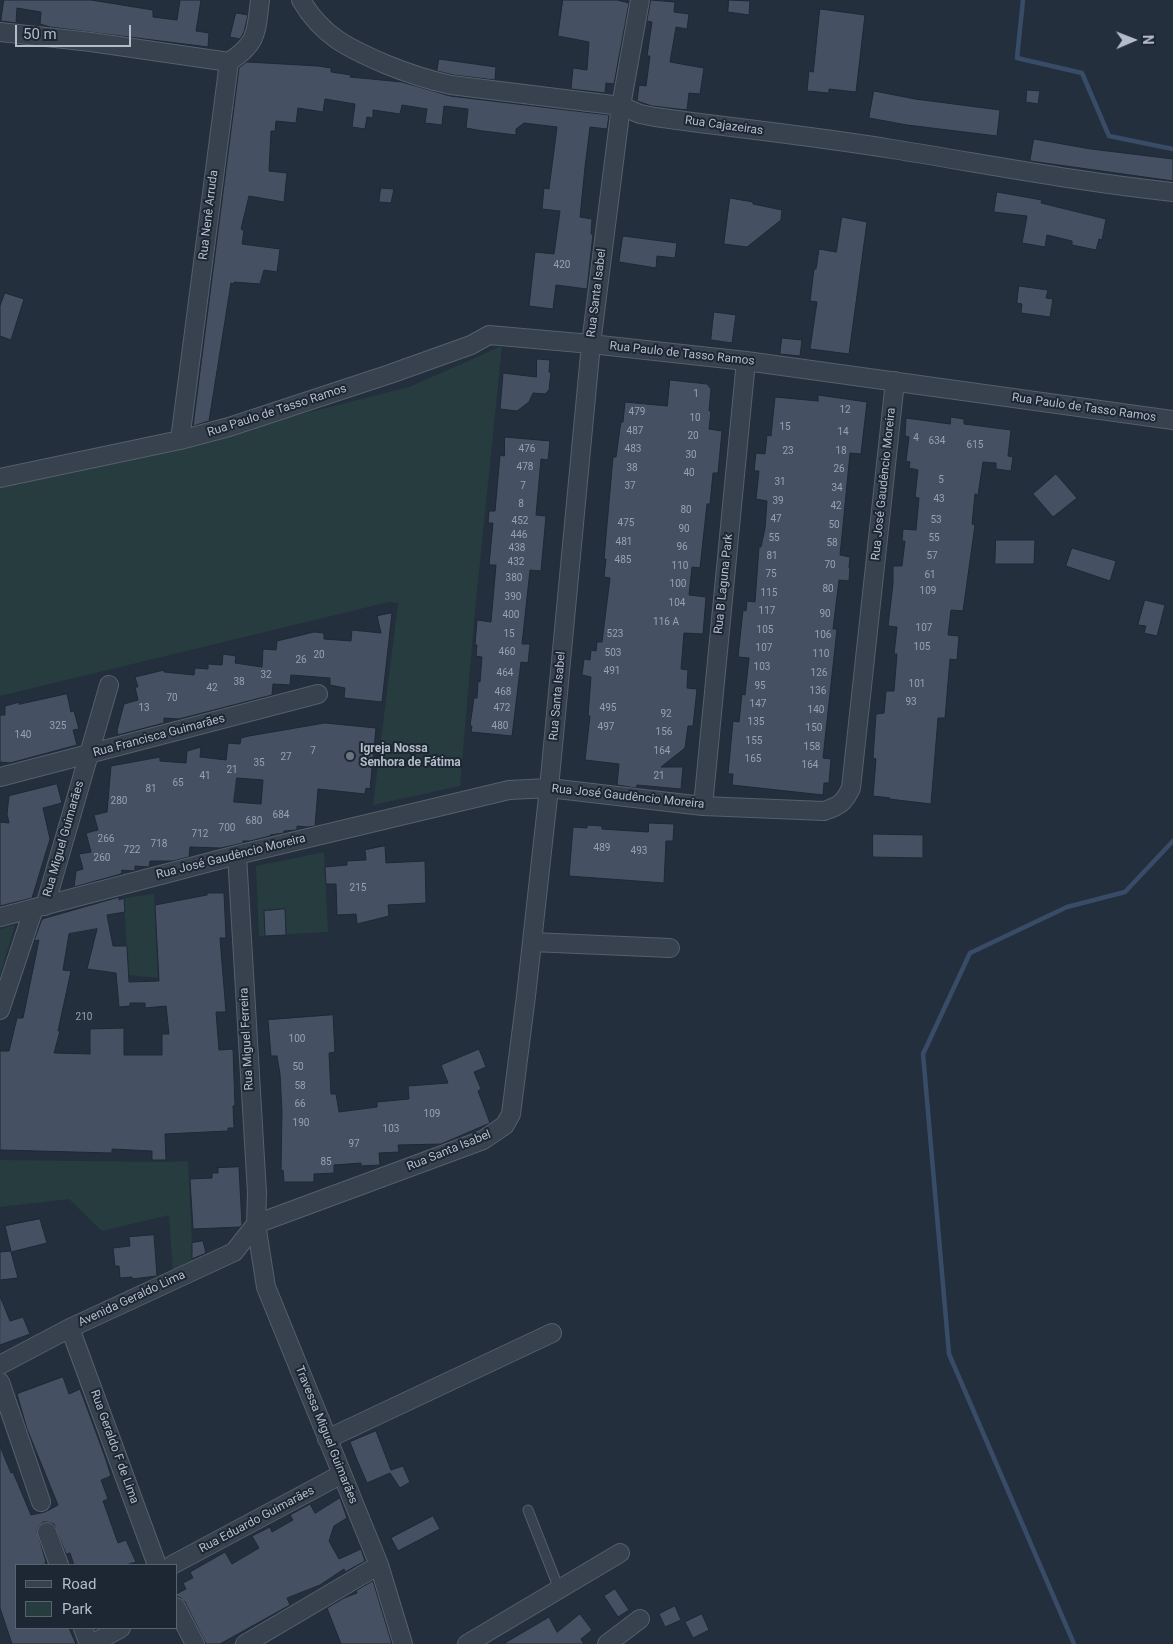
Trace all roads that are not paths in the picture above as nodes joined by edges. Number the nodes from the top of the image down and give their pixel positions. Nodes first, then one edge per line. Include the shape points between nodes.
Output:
1 (260, 0) edge
2 (301, 0) edge
3 (640, 0) edge
4 (0, 32) edge
5 (229, 62) junction
6 (621, 106) junction
7 (1173, 192) edge
8 (591, 344) junction
9 (746, 361) junction
10 (895, 381) junction
11 (1173, 420) edge
12 (180, 440) junction
13 (0, 478) edge
14 (109, 685) dead end
15 (318, 694) dead end
16 (88, 754) junction
17 (0, 777) edge
18 (549, 788) junction
19 (703, 806) junction
20 (237, 854) junction
21 (39, 907) junction
22 (0, 917) edge
23 (532, 942) junction
24 (670, 948) dead end
25 (0, 1010) edge
26 (256, 1224) junction
27 (70, 1328) junction
28 (552, 1333) dead end
29 (0, 1365) edge
30 (0, 1382) edge
31 (327, 1439) junction
32 (342, 1474) junction
33 (41, 1502) dead end
34 (528, 1510) dead end
35 (47, 1532) dead end
36 (620, 1553) dead end
37 (59, 1564) edge
38 (158, 1564) edge
39 (174, 1564) edge
40 (378, 1565) junction
41 (559, 1589) junction
42 (178, 1611) edge
43 (640, 1619) dead end
44 (83, 1629) edge
45 (119, 1629) edge
46 (90, 1644) edge
47 (195, 1644) edge
48 (245, 1644) edge
49 (403, 1644) edge
50 (467, 1644) edge
51 (606, 1644) edge

1 - 5 street via 253,42
2 - 6 street, Rua Cajazeiras via 308,13 332,37 357,53 419,78 451,85
3 - 6 street, Rua Santa Isabel
4 - 5 street
5 - 12 street, Rua Nenê Arruda
6 - 7 street, Rua Cajazeiras via 655,117 889,148 1052,176
6 - 8 street, Rua Santa Isabel
8 - 9 street, Rua Paulo de Tasso Ramos
8 - 12 street, Rua Paulo de Tasso Ramos via 489,335 472,345 390,374
8 - 18 street, Rua Santa Isabel
9 - 10 street, Rua Paulo de Tasso Ramos
9 - 19 street, Rua B Laguna Park
10 - 11 street, Rua Paulo de Tasso Ramos
10 - 19 street, Rua José Gaudêncio Moreira via 851,788 846,800 824,811
12 - 13 street, Rua Paulo de Tasso Ramos
14 - 16 street, Rua Miguel Guimarães
15 - 16 street, Rua Francisca Guimarães
16 - 17 street, Rua Francisca Guimarães
16 - 21 street, Rua Miguel Guimarães
18 - 19 street, Rua José Gaudêncio Moreira
18 - 20 street, Rua José Gaudêncio Moreira via 509,790
18 - 23 street, Rua Santa Isabel
20 - 21 street, Rua José Gaudêncio Moreira
20 - 26 street, Rua Miguel Ferreira via 257,1193
21 - 22 street, Rua José Gaudêncio Moreira
21 - 25 street, Rua Miguel Guimarães
23 - 24 street
23 - 26 street, Rua Santa Isabel via 511,1114 505,1124 482,1140
26 - 27 street, Avenida Geraldo Lima via 234,1252
26 - 31 street, Travessa Miguel Guimarães via 266,1287
27 - 29 street, Avenida Geraldo Lima
27 - 38 street, Rua Geraldo F de Lima
28 - 31 street
30 - 33 street
31 - 32 street, Travessa Miguel Guimarães
32 - 39 street, Rua Eduardo Guimarães
32 - 40 street, Travessa Miguel Guimarães
34 - 41 lane
35 - 37 street
36 - 41 street
40 - 48 street
40 - 49 street, Travessa Miguel Guimarães
41 - 50 street
42 - 47 street
43 - 51 street
44 - 46 street
45 - 46 street

